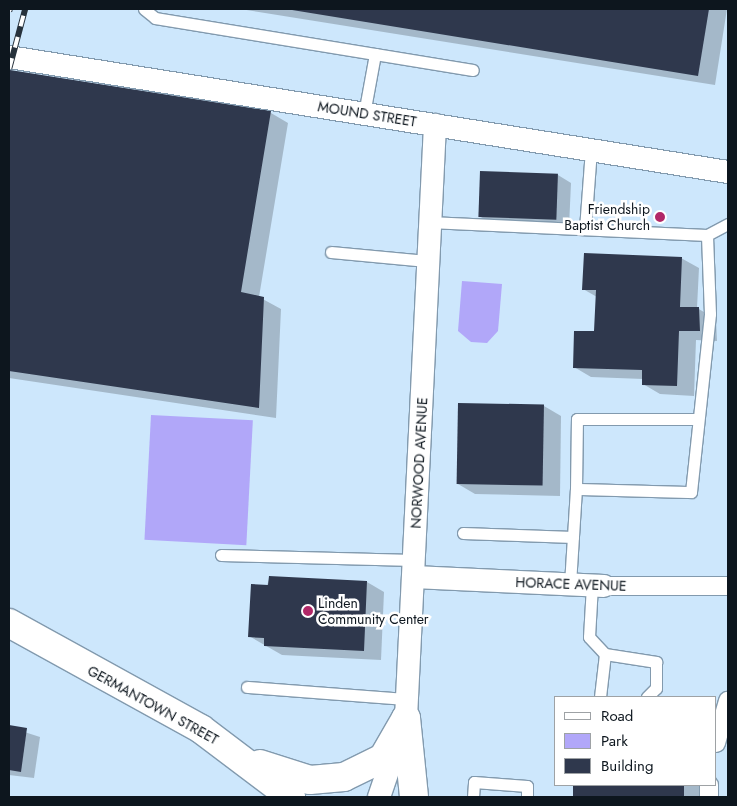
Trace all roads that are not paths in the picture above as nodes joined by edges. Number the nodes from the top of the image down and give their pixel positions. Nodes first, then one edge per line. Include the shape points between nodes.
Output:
1 (144, 9) edge
2 (375, 54) junction
3 (9, 57) edge
4 (473, 70) dead end
5 (364, 114) junction
6 (435, 125) junction
7 (591, 150) junction
8 (727, 175) edge
9 (429, 222) junction
10 (728, 224) edge
11 (585, 229) junction
12 (707, 235) junction
13 (331, 252) dead end
14 (428, 261) junction
15 (696, 419) junction
16 (576, 489) junction
17 (463, 533) dead end
18 (573, 537) junction
19 (221, 555) dead end
20 (414, 569) junction
21 (588, 585) junction
22 (728, 586) edge
23 (9, 623) edge
24 (606, 654) junction
25 (248, 687) dead end
26 (600, 696) edge
27 (649, 696) edge
28 (728, 701) edge
29 (728, 706) edge
30 (407, 709) junction
31 (717, 740) edge
32 (246, 759) junction
33 (291, 797) edge
34 (379, 797) edge
35 (414, 797) edge
36 (473, 797) edge
37 (527, 797) edge

1 - 2 lane via 155,18
2 - 4 lane
2 - 5 lane
3 - 5 street, MOUND STREET
5 - 6 street, MOUND STREET
6 - 7 street, MOUND STREET
6 - 9 street, NORWOOD AVENUE
7 - 8 street, MOUND STREET
7 - 11 lane
9 - 11 lane
9 - 14 street, NORWOOD AVENUE
10 - 12 lane
11 - 12 lane
12 - 15 lane via 710,322
13 - 14 lane
14 - 20 street, NORWOOD AVENUE
15 - 16 lane via 691,492
15 - 16 lane via 577,419
16 - 18 lane
17 - 18 lane
18 - 21 lane
19 - 20 lane
20 - 21 street, HORACE AVENUE
20 - 30 street, NORWOOD AVENUE
21 - 22 street, HORACE AVENUE
21 - 24 lane via 589,638
23 - 32 main road, GERMANTOWN STREET via 201,729
24 - 26 lane
24 - 27 lane via 656,662 656,688
25 - 30 lane
28 - 29 street
29 - 31 street
30 - 32 main road via 383,758 344,777 310,780
30 - 34 street, NORWOOD AVENUE
30 - 35 main road
32 - 33 main road, GERMANTOWN STREET
36 - 37 lane via 474,782 527,786

